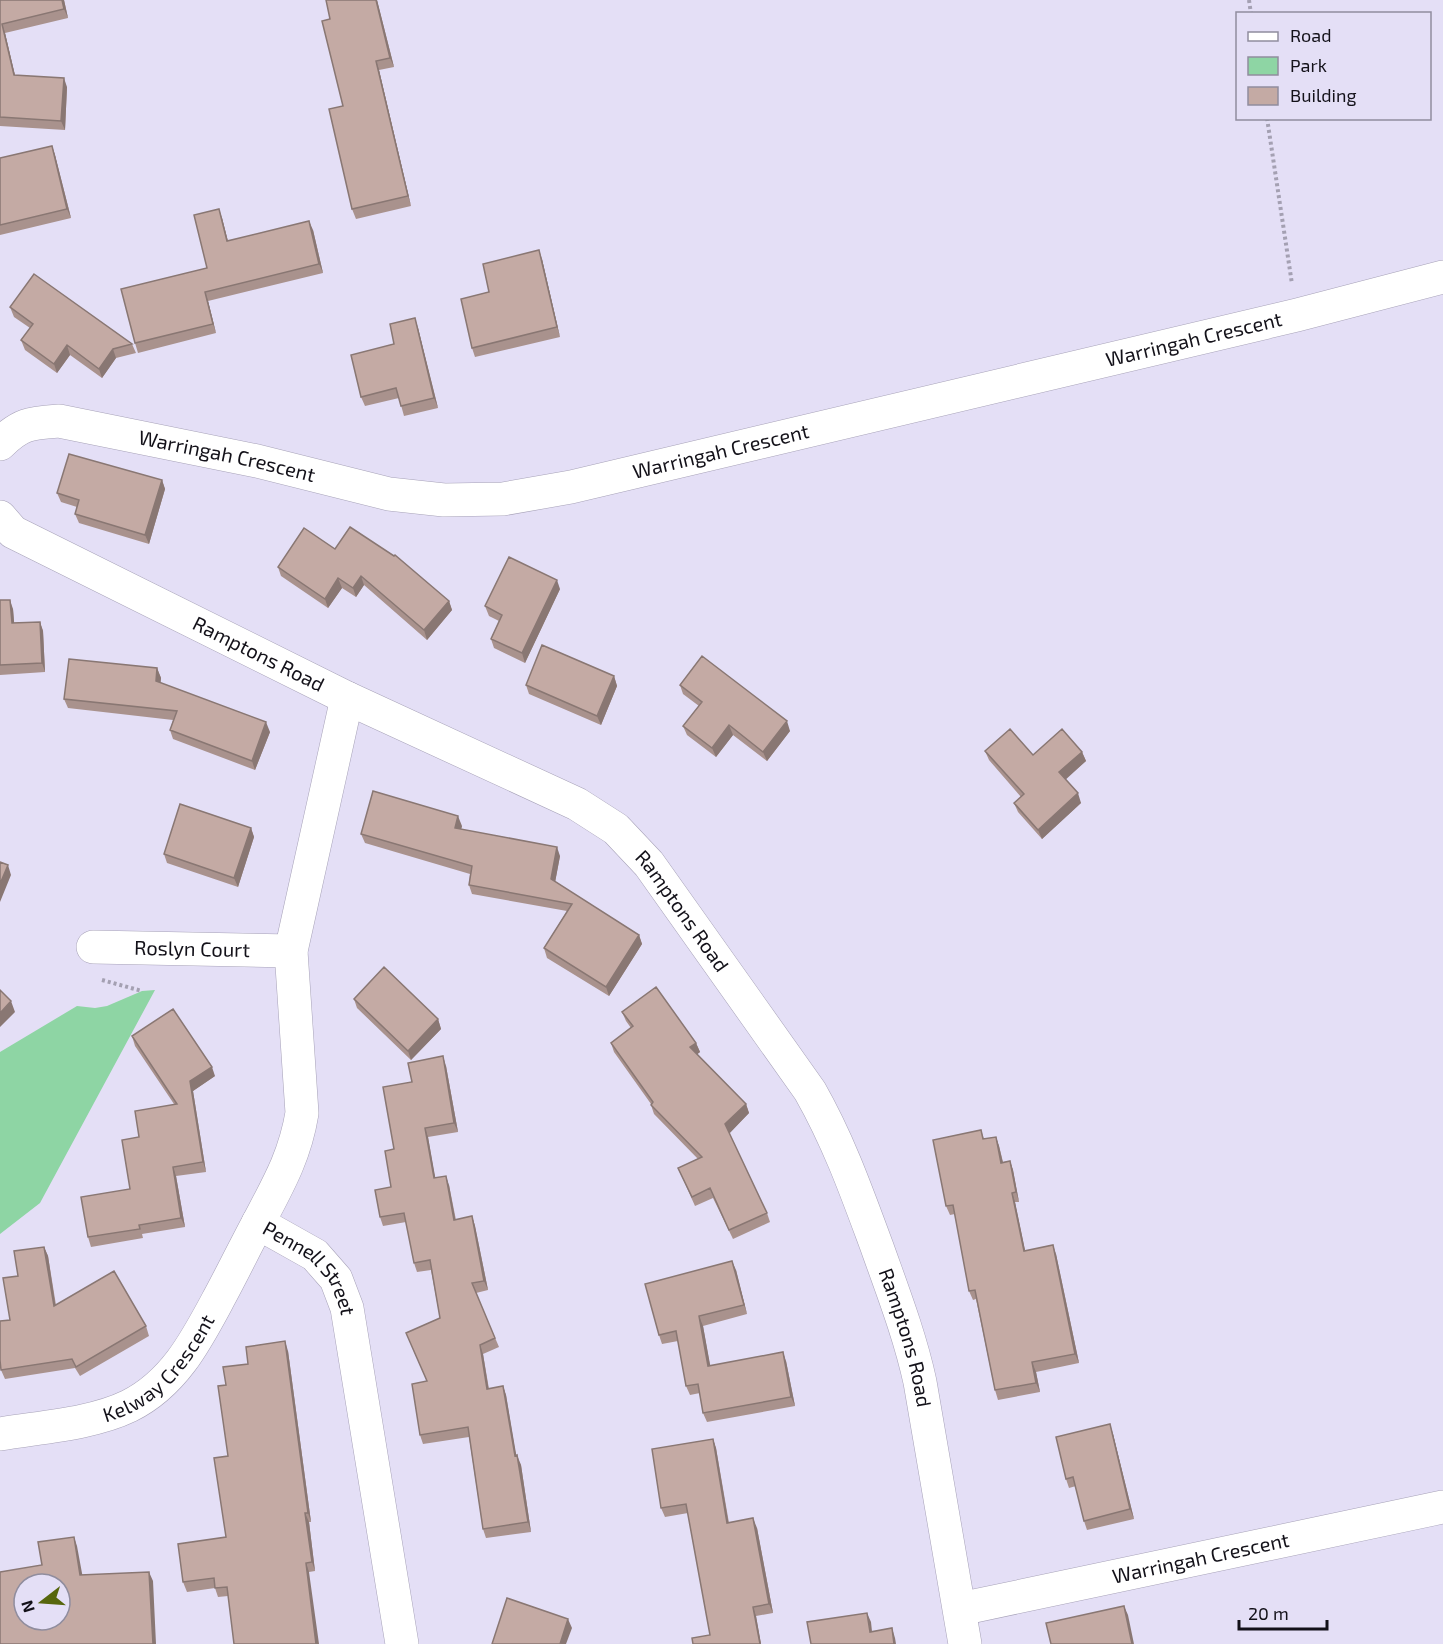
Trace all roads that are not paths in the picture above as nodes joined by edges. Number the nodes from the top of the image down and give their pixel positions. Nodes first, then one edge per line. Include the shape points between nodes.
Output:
1 (1443, 277) edge
2 (0, 444) edge
3 (0, 517) edge
4 (346, 699) junction
5 (93, 947) dead end
6 (291, 951) junction
7 (258, 1223) junction
8 (0, 1434) edge
9 (1443, 1507) edge
10 (960, 1609) junction
11 (402, 1644) edge
12 (965, 1644) edge

1 - 2 street, Warringah Crescent via 571,487 503,499 444,500 390,494 258,461 59,421 33,423 14,430
3 - 4 street, Ramptons Road via 14,532
4 - 6 street, Pennell Street
4 - 10 street, Ramptons Road via 577,804 616,829 649,864 810,1091 844,1156 913,1348
5 - 6 street, Roslyn Court
6 - 7 street, Pennell Street via 302,1113 290,1160
7 - 8 street, Kelway Crescent via 196,1342 153,1393 93,1418
7 - 11 street, Pennell Street via 315,1255 336,1279 347,1308
9 - 10 street, Warringah Crescent
10 - 12 street, Ramptons Road

